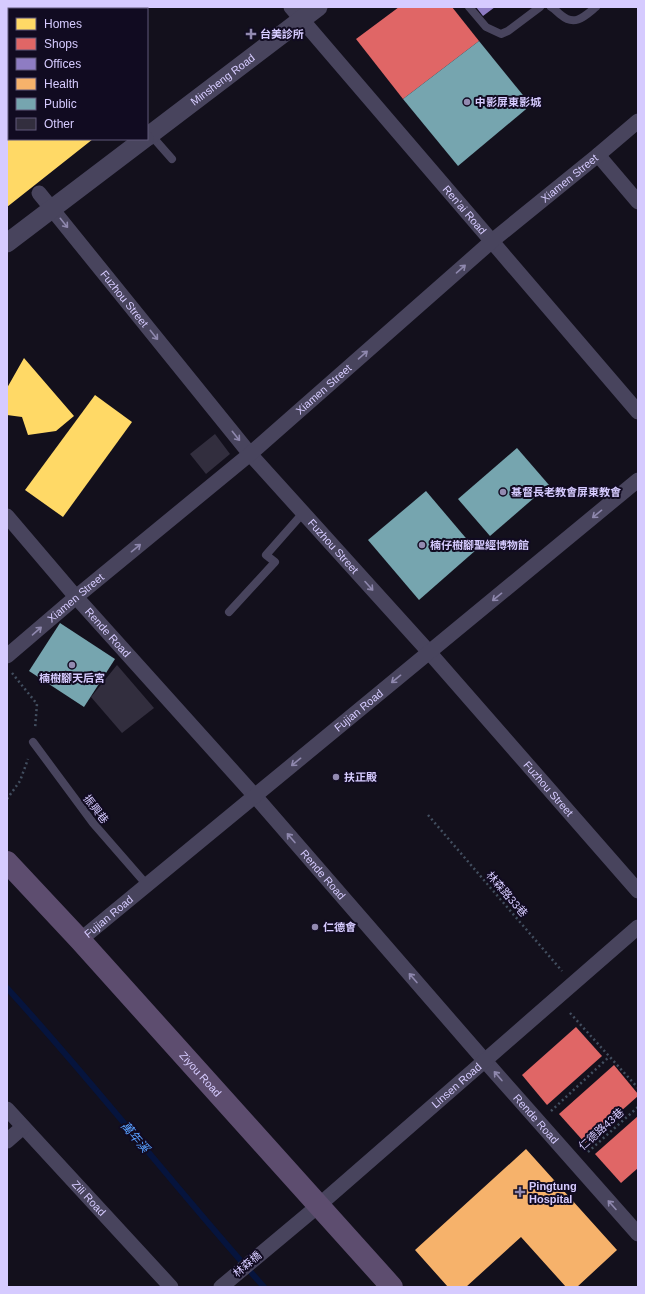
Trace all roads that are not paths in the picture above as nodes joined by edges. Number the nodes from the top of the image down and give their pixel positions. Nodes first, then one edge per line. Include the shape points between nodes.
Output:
1 (318, 7) edge
2 (469, 7) edge
3 (540, 7) edge
4 (551, 7) edge
5 (596, 7) edge
6 (296, 13) edge
7 (638, 121) edge
8 (148, 134) edge
9 (148, 136) edge
10 (141, 140) edge
11 (598, 155) junction
12 (172, 159) dead end
13 (39, 193) dead end
14 (638, 202) edge
15 (52, 209) junction
16 (492, 241) junction
17 (7, 243) edge
18 (638, 412) edge
19 (250, 454) junction
20 (638, 480) edge
21 (303, 513) junction
22 (7, 516) edge
23 (76, 598) junction
24 (229, 612) dead end
25 (429, 652) junction
26 (7, 656) edge
27 (33, 742) dead end
28 (255, 796) junction
29 (7, 862) edge
30 (147, 885) junction
31 (638, 891) edge
32 (638, 927) edge
33 (80, 940) junction
34 (485, 1061) junction
35 (7, 1109) edge
36 (23, 1127) junction
37 (7, 1141) edge
38 (318, 1206) junction
39 (638, 1234) edge
40 (274, 1242) joint
41 (171, 1287) edge
42 (220, 1287) edge
43 (392, 1287) edge

1 - 6 street, Minsheng Road
2 - 3 lane via 486,27 501,34
4 - 5 lane via 569,21 580,19
6 - 8 street, Minsheng Road
6 - 16 street, Ren'ai Road
7 - 11 street, Xiamen Street
9 - 12 lane
10 - 15 street, Minsheng Road
11 - 14 street
11 - 16 street, Xiamen Street
13 - 15 street, Fuzhou Street
15 - 17 street, Minsheng Road
15 -> 19 street, Fuzhou Street
16 - 18 street, Ren'ai Road
19 -> 16 street, Xiamen Street
19 - 21 street, Fuzhou Street
23 -> 19 street, Xiamen Street
20 -> 25 street, Fujian Road
21 - 24 lane via 266,555 275,562
21 -> 25 street, Fuzhou Street
22 - 23 street, Rende Road
26 -> 23 street, Xiamen Street
23 - 28 street, Rende Road
25 -> 28 street, Fujian Road
25 - 31 street, Fuzhou Street
27 - 30 lane, 振興巷 via 92,823
28 - 30 street, Fujian Road
34 -> 28 street, Rende Road
29 - 33 main road, Ziyou Road
30 - 33 street, Fujian Road
32 - 34 street, Linsen Road
33 - 38 main road, Ziyou Road
34 - 38 street, Linsen Road
39 -> 34 street, Rende Road
35 - 36 street, Zili Road
36 - 37 street
36 - 41 street, Zili Road
38 - 40 street, Linsen Road
38 - 43 main road, Ziyou Road
40 - 42 street, 林森橋

